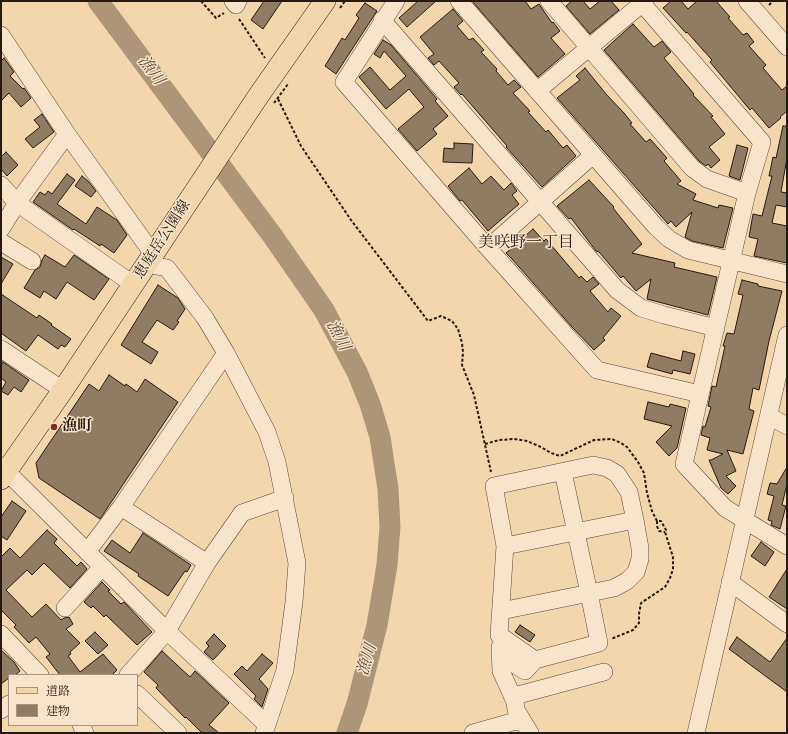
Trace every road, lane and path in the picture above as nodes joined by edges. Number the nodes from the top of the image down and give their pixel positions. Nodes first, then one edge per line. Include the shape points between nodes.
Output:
1 (201, 1) edge
2 (325, 1) edge
3 (396, 1) edge
4 (459, 1) edge
5 (549, 1) edge
6 (747, 1) edge
7 (773, 1) edge
8 (642, 2) edge
9 (234, 4) edge
10 (769, 5) dead end
11 (382, 20) junction
12 (1, 35) edge
13 (787, 47) edge
14 (589, 48) junction
15 (266, 59) dead end
16 (537, 91) junction
17 (269, 97) junction
18 (67, 134) junction
19 (593, 156) junction
20 (1, 185) edge
21 (747, 193) junction
22 (542, 202) junction
23 (17, 203) junction
24 (1, 231) edge
25 (488, 248) junction
26 (150, 259) junction
27 (32, 261) dead end
28 (732, 261) junction
29 (787, 274) edge
30 (134, 285) junction
31 (716, 328) junction
32 (786, 344) edge
33 (1, 349) edge
34 (226, 353) junction
35 (63, 390) junction
36 (700, 394) junction
37 (769, 416) junction
38 (787, 426) edge
39 (3, 472) edge
40 (563, 472) junction
41 (494, 486) junction
42 (285, 498) junction
43 (121, 507) junction
44 (745, 519) junction
45 (635, 520) junction
46 (657, 522) dead end
47 (576, 532) junction
48 (665, 532) dead end
49 (787, 544) edge
50 (505, 546) junction
51 (87, 552) junction
52 (207, 563) junction
53 (102, 567) junction
54 (730, 582) junction
55 (589, 593) junction
56 (65, 608) dead end
57 (501, 611) junction
58 (787, 624) edge
59 (167, 630) junction
60 (1, 634) edge
61 (499, 634) junction
62 (500, 655) junction
63 (535, 660) junction
64 (604, 672) dead end
65 (39, 674) edge
66 (129, 674) edge
67 (138, 695) edge
68 (515, 702) junction
69 (525, 726) edge
70 (265, 729) edge
71 (178, 733) edge
72 (473, 733) edge
73 (696, 733) edge

1 - 9 path via 216,18
2 - 17 main road, 恵庭岳公園線
3 - 11 street
4 - 16 street
5 - 14 street
6 - 13 street
7 - 10 path
8 - 14 street
8 - 21 street via 762,142
9 - 15 path
11 - 22 street
11 - 25 street via 344,82
12 - 18 street
14 - 16 street
14 - 21 street via 692,168 707,179
16 - 19 street
17 - 26 main road, 恵庭岳公園線
17 - 41 path via 351,220 428,321 441,316 452,321 458,329 463,352 462,365 474,395
18 - 23 street
18 - 26 street
19 - 22 street
19 - 28 street via 669,239 688,250
20 - 23 street
21 - 28 street
22 - 25 street
22 - 31 street via 617,290 641,308
23 - 24 street
23 - 30 street
24 - 27 street
25 - 36 street via 596,370
26 - 30 main road, 恵庭岳公園線
26 - 34 street via 167,268 205,318
28 - 29 street
28 - 31 street
30 - 35 main road, 恵庭岳公園線
31 - 36 street
32 - 37 street
33 - 35 street
34 - 42 street via 267,432
34 - 43 street
35 - 39 main road, 恵庭岳公園線
36 - 44 street via 684,464 725,508
37 - 38 street
37 - 44 street
39 - 51 street
40 - 41 street
40 - 45 street via 593,465 607,468 617,474 629,492
40 - 47 street
41 - 50 street
42 - 52 street via 242,513
42 - 70 street via 297,563 294,602 285,670
43 - 51 street
43 - 52 street
44 - 49 street
44 - 54 street
45 - 47 street
45 - 55 street via 640,548 636,572 614,588
46 - 48 path via 659,531
47 - 50 street
47 - 55 street
50 - 57 street
51 - 53 street
52 - 59 street
53 - 56 street
53 - 59 street
54 - 58 street
54 - 73 street
55 - 57 street
55 - 63 street via 599,643
57 - 61 street
59 - 66 street
59 - 70 street
60 - 65 street
61 - 62 street
61 - 63 street
62 - 63 street via 525,671
62 - 68 street via 501,671
64 - 68 street via 518,696
67 - 71 street
68 - 69 street via 516,710
69 - 72 street via 512,722

